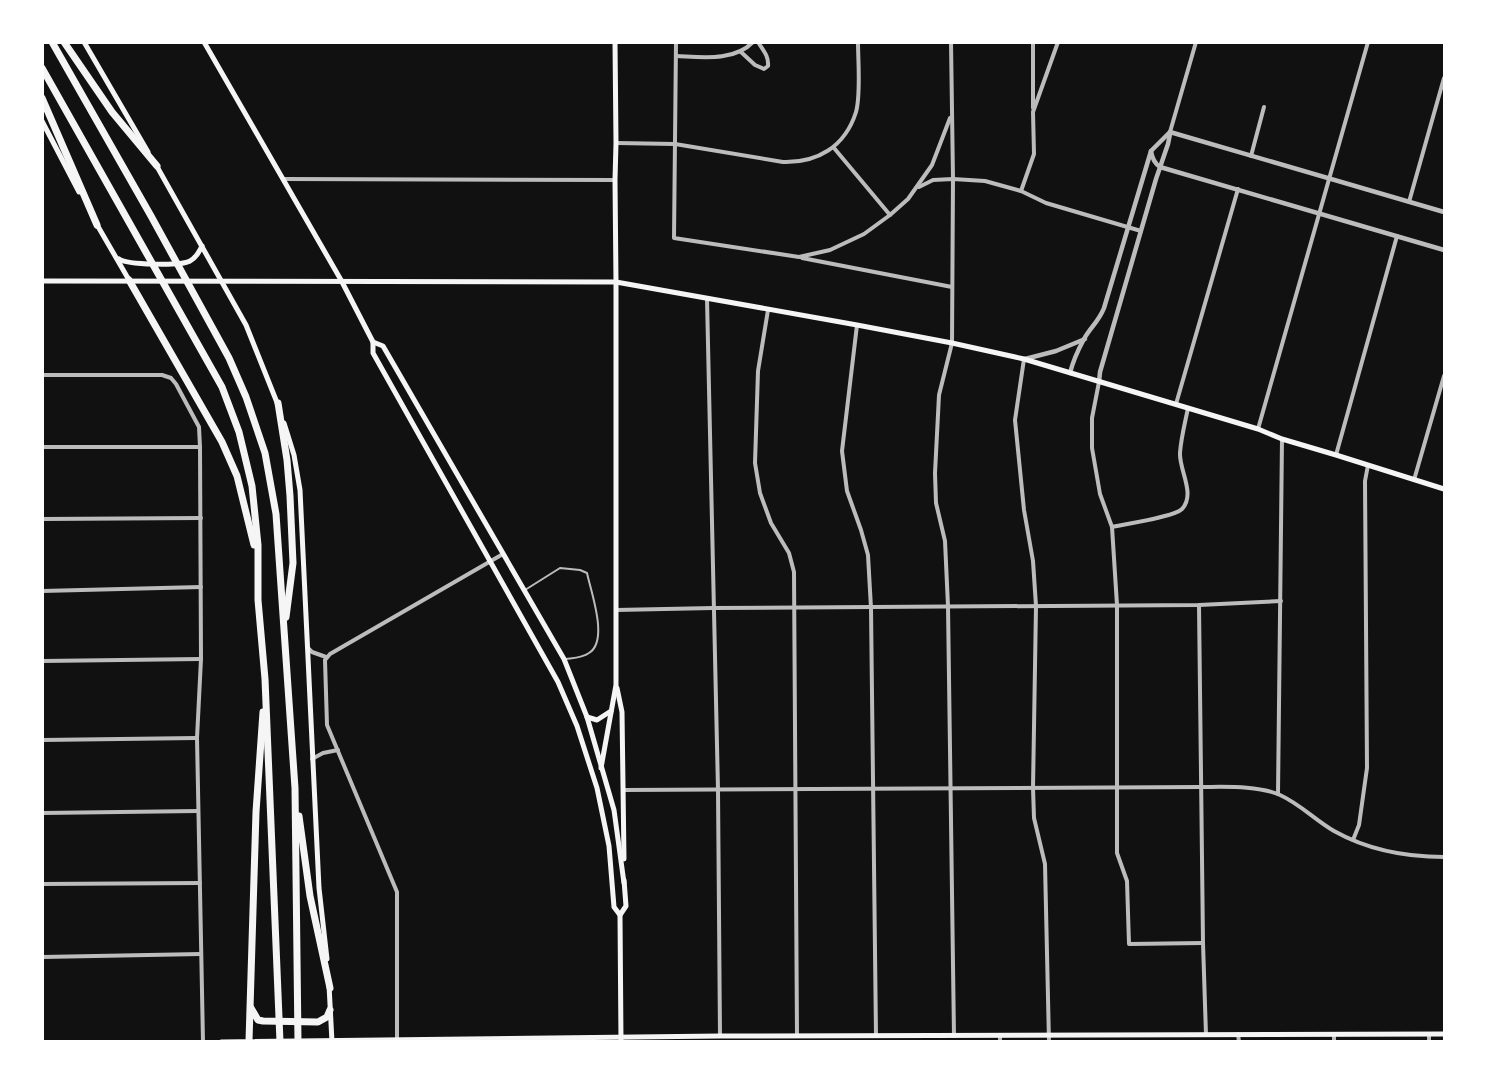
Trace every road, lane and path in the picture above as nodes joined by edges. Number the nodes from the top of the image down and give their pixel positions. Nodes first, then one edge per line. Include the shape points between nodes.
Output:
1 (52, 42) edge
2 (64, 42) edge
3 (84, 42) edge
4 (204, 42) edge
5 (615, 42) edge
6 (676, 42) edge
7 (753, 42) edge
8 (758, 42) edge
9 (858, 42) edge
10 (951, 42) edge
11 (1032, 42) edge
12 (1058, 42) edge
13 (1196, 42) edge
14 (1368, 42) edge
15 (741, 52) junction
16 (676, 56) junction
17 (42, 68) edge
18 (1444, 78) edge
19 (42, 98) edge
20 (1264, 107) dead end
21 (1033, 112) junction
22 (951, 114) junction
23 (42, 121) edge
24 (1170, 132) junction
25 (616, 143) junction
26 (675, 144) junction
27 (834, 148) junction
28 (1151, 151) junction
29 (1251, 156) junction
30 (157, 166) junction
31 (1160, 167) junction
32 (283, 179) junction
33 (953, 179) junction
34 (1329, 179) junction
35 (615, 180) junction
36 (919, 186) junction
37 (1238, 190) junction
38 (1021, 191) junction
39 (1409, 202) junction
40 (1444, 212) edge
41 (1318, 213) junction
42 (890, 215) junction
43 (97, 225) junction
44 (1128, 227) junction
45 (1140, 231) junction
46 (1398, 236) junction
47 (202, 246) junction
48 (1444, 250) edge
49 (799, 257) junction
50 (116, 258) junction
51 (129, 280) junction
52 (341, 280) junction
53 (42, 281) edge
54 (222, 281) junction
55 (616, 282) junction
56 (952, 287) junction
57 (707, 299) junction
58 (768, 310) junction
59 (858, 325) junction
60 (1084, 339) junction
61 (373, 342) junction
62 (952, 343) junction
63 (1024, 359) junction
64 (1070, 373) junction
65 (42, 375) edge
66 (1444, 376) edge
67 (1098, 382) junction
68 (278, 402) junction
69 (1176, 404) junction
70 (1188, 408) junction
71 (1258, 429) junction
72 (1282, 439) junction
73 (42, 447) edge
74 (200, 447) junction
75 (1336, 455) junction
76 (1368, 465) junction
77 (1414, 480) junction
78 (1444, 489) edge
79 (201, 518) junction
80 (42, 519) edge
81 (1112, 527) junction
82 (503, 554) junction
83 (490, 562) junction
84 (258, 563) junction
85 (201, 587) junction
86 (525, 590) junction
87 (42, 591) edge
88 (1281, 601) junction
89 (1117, 605) junction
90 (1199, 605) junction
91 (948, 606) junction
92 (1036, 606) junction
93 (713, 608) junction
94 (794, 608) junction
95 (871, 608) junction
96 (616, 610) junction
97 (284, 632) junction
98 (307, 647) junction
99 (326, 657) junction
100 (201, 659) junction
101 (564, 659) junction
102 (42, 661) edge
103 (265, 679) junction
104 (616, 685) junction
105 (612, 711) junction
106 (587, 717) junction
107 (197, 738) junction
108 (42, 740) edge
109 (338, 750) junction
110 (312, 759) junction
111 (601, 768) junction
112 (1200, 787) junction
113 (295, 788) junction
114 (1033, 788) junction
115 (1117, 788) junction
116 (873, 789) junction
117 (950, 789) junction
118 (624, 790) junction
119 (718, 790) junction
120 (796, 790) junction
121 (1278, 794) junction
122 (198, 811) junction
123 (42, 813) edge
124 (1354, 840) junction
125 (1444, 856) edge
126 (200, 883) junction
127 (624, 883) junction
128 (42, 884) edge
129 (620, 915) junction
130 (1203, 943) junction
131 (201, 954) junction
132 (42, 957) edge
133 (330, 988) junction
134 (251, 1008) junction
135 (330, 1010) junction
136 (1238, 1034) junction
137 (1429, 1034) junction
138 (1444, 1034) edge
139 (1206, 1035) junction
140 (720, 1036) junction
141 (797, 1036) junction
142 (876, 1036) junction
143 (954, 1036) junction
144 (1000, 1038) edge
145 (1049, 1038) edge
146 (1334, 1038) edge
147 (397, 1039) junction
148 (621, 1040) edge
149 (249, 1041) edge
150 (332, 1041) edge
151 (204, 1042) edge
152 (221, 1042) edge
153 (280, 1042) edge
154 (298, 1042) edge
155 (1238, 1042) edge
156 (1429, 1042) edge

1 - 97 highway via 212,327 246,397 265,453 276,514
2 - 30 highway via 112,112
3 - 30 main road
4 - 32 main road
5 - 25 main road
6 - 16 street
7 - 15 street
8 - 15 street via 768,61 764,69 755,66
9 - 27 street via 856,111 846,134
10 - 22 street
11 - 21 street
12 - 21 street
13 - 24 street
14 - 34 street
15 - 16 street via 718,57
16 - 26 street
17 - 84 highway via 222,387 239,432 252,486
18 - 39 street
19 - 43 highway
20 - 29 street
21 - 38 street via 1034,154
22 - 33 street
22 - 36 street via 932,166
23 - 43 main road
24 - 28 street
24 - 29 street
24 - 31 street
25 - 26 street
25 - 35 main road
26 - 27 street via 790,162 814,158
26 - 49 street via 674,238
27 - 42 street
28 - 31 street via 1156,165
28 - 44 street
29 - 34 street
30 - 47 main road
31 - 37 street
31 - 45 street
32 - 35 street
32 - 52 main road
33 - 36 street via 933,180
33 - 38 street via 985,181
33 - 56 street
34 - 39 street
34 - 41 street
35 - 55 main road
36 - 42 street
37 - 41 street
37 - 69 street
38 - 44 street via 1046,203
39 - 40 street
41 - 46 street
41 - 71 street
42 - 49 street via 864,234 830,250
43 - 50 main road
44 - 45 street
44 - 60 street via 1104,308
45 - 67 street
46 - 48 street
46 - 75 street
47 - 50 main road via 194,259 184,264 130,264
47 - 54 main road
49 - 56 street
50 - 51 main road
51 - 53 main road
51 - 54 main road
51 - 84 highway via 222,442 237,476
52 - 54 main road
52 - 55 main road
52 - 61 main road
54 - 68 main road via 246,325
55 - 57 main road
55 - 96 main road
56 - 62 street
57 - 58 main road
57 - 93 street
58 - 59 main road
58 - 94 street via 758,371 755,463 771,523 789,553 794,572
59 - 62 main road
59 - 95 street via 842,451 847,491 868,555
60 - 63 street via 1056,351
60 - 64 street
61 - 82 main road via 383,346
61 - 83 main road via 373,353
62 - 63 main road
62 - 91 street via 939,395 935,473
63 - 64 main road
63 - 92 street via 1015,420
64 - 67 main road
65 - 74 street via 162,375 171,378 199,426
66 - 77 street
67 - 69 main road
67 - 81 street via 1092,418 1092,448 1100,494
68 - 97 highway via 288,469 293,563
68 - 98 main road via 300,490
69 - 70 main road
70 - 71 main road
70 - 81 street via 1180,455 1187,487 1182,509
71 - 72 main road
72 - 75 main road
72 - 88 street
73 - 74 street
74 - 79 street
75 - 76 main road
76 - 77 main road
76 - 124 street via 1365,481 1367,768
77 - 78 main road
79 - 80 street
79 - 85 street
81 - 89 street
82 - 83 street
82 - 86 main road
83 - 99 street
83 - 129 main road via 558,682 577,726 593,771 608,837 614,907
84 - 103 highway
85 - 87 street
85 - 100 street
86 - 101 main road
86 - 101 lane via 560,568 587,573 599,626 596,646 590,653
88 - 90 street
88 - 121 street
89 - 90 street
89 - 92 street
89 - 115 street
90 - 112 street
91 - 92 street
91 - 95 street
91 - 117 street
92 - 114 street
93 - 94 street
93 - 96 street
93 - 119 street
94 - 95 street
94 - 120 street
95 - 116 street
96 - 104 main road
97 - 113 highway
98 - 99 street
98 - 110 main road
99 - 109 street via 326,719
100 - 102 street
100 - 107 street
101 - 106 main road
103 - 134 highway via 256,812
103 - 153 highway
104 - 105 main road
104 - 118 main road via 622,712
105 - 106 main road via 597,720
105 - 111 main road
106 - 111 main road
107 - 108 street
107 - 122 street
109 - 110 street
109 - 147 street via 398,892
110 - 133 main road via 319,888
111 - 127 main road via 614,810
112 - 115 street
112 - 121 street via 1248,788
112 - 130 street
113 - 133 highway via 310,896
113 - 154 highway
114 - 115 street
114 - 117 street
114 - 145 street via 1034,818 1046,864
115 - 130 street via 1117,853 1126,881 1129,944
116 - 117 street
116 - 120 street
116 - 142 street
117 - 143 street
118 - 119 street
118 - 127 main road
119 - 120 street
119 - 140 street
120 - 141 street
121 - 124 street via 1334,831
122 - 123 street
122 - 126 street
124 - 125 street via 1387,852
126 - 128 street
126 - 131 street
127 - 129 main road via 626,906
129 - 148 main road
130 - 139 street
131 - 132 street
131 - 151 street
133 - 135 main road
134 - 135 highway via 263,1022 318,1022 327,1017
134 - 149 highway
135 - 150 main road
136 - 139 main road
136 - 146 main road
136 - 155 street
137 - 138 main road
137 - 146 main road
137 - 156 street
139 - 145 main road
140 - 141 main road
140 - 148 main road
141 - 142 main road
142 - 143 main road
143 - 144 main road
144 - 145 main road
147 - 148 main road
147 - 150 main road
149 - 150 main road
149 - 152 main road

